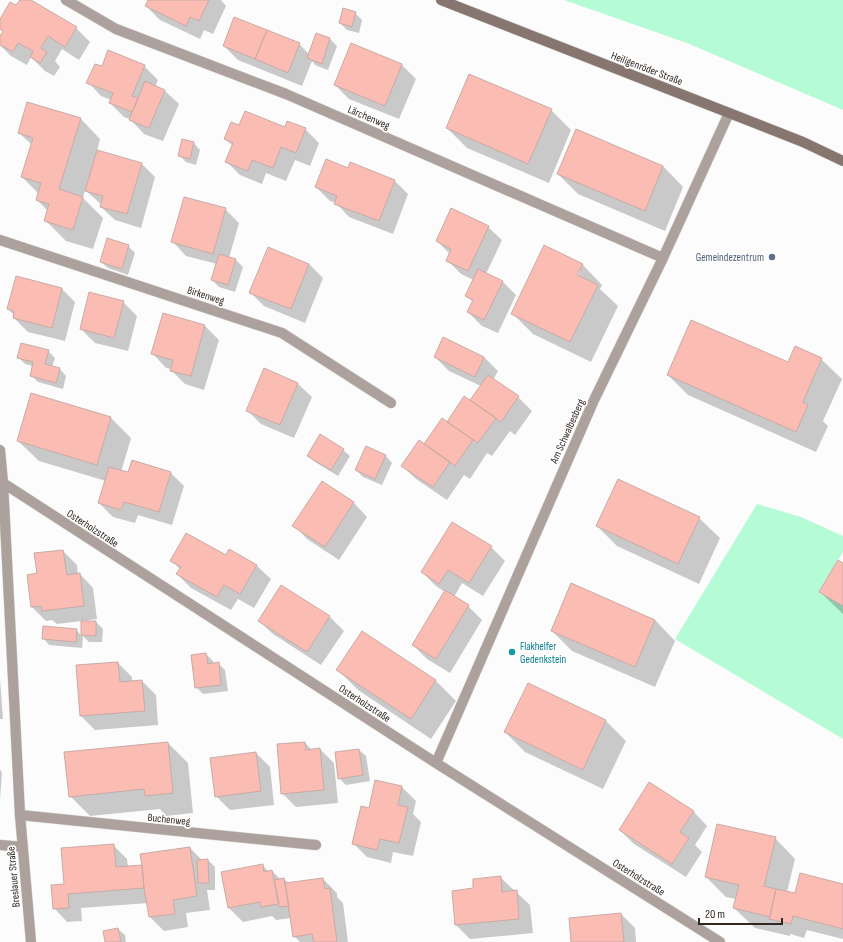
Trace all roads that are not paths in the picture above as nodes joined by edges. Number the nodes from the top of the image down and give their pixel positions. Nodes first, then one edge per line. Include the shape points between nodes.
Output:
1 (66, 0) edge
2 (441, 0) edge
3 (729, 113) junction
4 (843, 161) edge
5 (0, 240) edge
6 (663, 258) junction
7 (391, 403) dead end
8 (0, 450) edge
9 (1, 482) edge
10 (436, 763) junction
11 (20, 816) junction
12 (0, 845) edge
13 (316, 845) dead end
14 (23, 847) junction
15 (31, 942) edge
16 (720, 942) edge

1 - 6 street, Lärchenweg via 116,29 286,94
2 - 3 street, Heiligenröder Straße
3 - 4 street, Heiligenröder Straße
3 - 6 street, Am Schwalbesberg
5 - 7 street, Birkenweg via 282,333
6 - 10 street, Am Schwalbesberg via 594,400
8 - 9 street, Breslauer Straße
9 - 10 street, Osterholzstraße
9 - 11 street, Breslauer Straße
10 - 16 street, Osterholzstraße
11 - 13 street, Buchenweg
11 - 14 street, Breslauer Straße
12 - 14 street
14 - 15 street, Breslauer Straße

